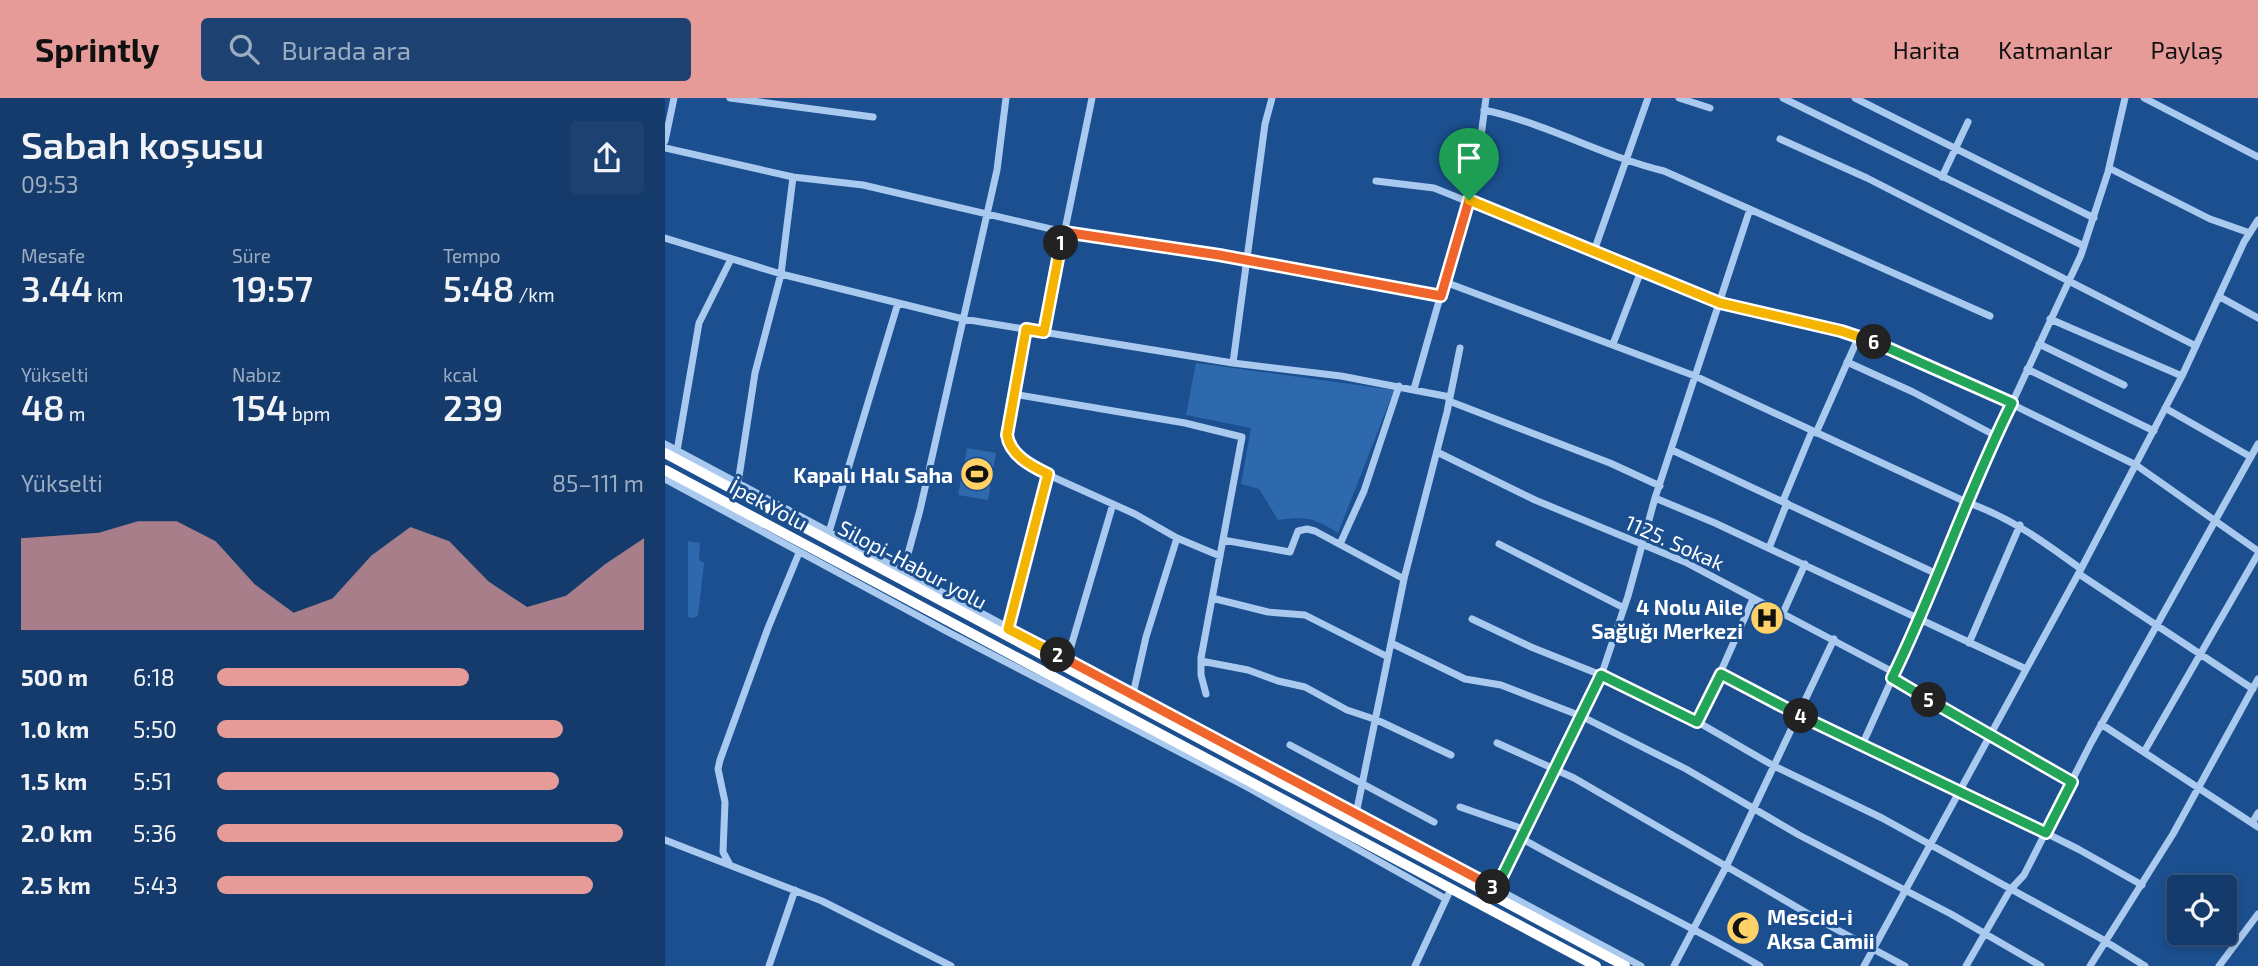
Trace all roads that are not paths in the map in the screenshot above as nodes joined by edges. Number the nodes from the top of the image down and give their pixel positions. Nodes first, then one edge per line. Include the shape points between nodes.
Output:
1 (674, 98) edge
2 (730, 98) edge
3 (1006, 98) edge
4 (1092, 98) edge
5 (1272, 98) edge
6 (1486, 98) edge
7 (1648, 98) edge
8 (1679, 98) edge
9 (1783, 98) edge
10 (1855, 98) edge
11 (2125, 98) edge
12 (2144, 98) edge
13 (1804, 102) edge
14 (1710, 108) dead end
15 (1484, 110) junction
16 (873, 117) dead end
17 (1968, 122) dead end
18 (1780, 139) dead end
19 (665, 141) edge
20 (665, 148) edge
21 (1955, 148) junction
22 (2258, 157) edge
23 (1626, 162) junction
24 (2109, 168) junction
25 (793, 177) junction
26 (1942, 177) junction
27 (1376, 181) dead end
28 (1469, 200) junction
29 (1750, 209) junction
30 (987, 216) junction
31 (2094, 218) junction
32 (2258, 220) edge
33 (1064, 232) junction
34 (2250, 233) junction
35 (665, 238) edge
36 (2084, 246) junction
37 (1594, 251) junction
38 (731, 260) junction
39 (1247, 261) junction
40 (1641, 271) junction
41 (781, 274) junction
42 (1445, 282) junction
43 (2068, 283) junction
44 (1441, 296) junction
45 (2220, 297) junction
46 (898, 303) junction
47 (1720, 303) junction
48 (1990, 316) dead end
49 (2258, 318) edge
50 (2050, 319) junction
51 (963, 320) junction
52 (1026, 329) junction
53 (1044, 332) junction
54 (1859, 336) junction
55 (1613, 344) junction
56 (2039, 344) junction
57 (2196, 346) junction
58 (1460, 348) dead end
59 (1847, 362) junction
60 (1233, 363) junction
61 (2027, 369) junction
62 (1695, 376) junction
63 (2182, 376) junction
64 (1399, 386) junction
65 (2124, 386) dead end
66 (1414, 389) junction
67 (1013, 394) junction
68 (1450, 399) junction
69 (2012, 403) junction
70 (2165, 408) junction
71 (2154, 431) junction
72 (1814, 432) junction
73 (1996, 436) junction
74 (665, 444) edge
75 (2258, 444) edge
76 (1672, 450) junction
77 (671, 452) edge
78 (1437, 452) junction
79 (2251, 457) junction
80 (2136, 465) junction
81 (665, 470) edge
82 (1048, 474) junction
83 (665, 479) edge
84 (738, 483) junction
85 (1660, 486) junction
86 (1655, 498) junction
87 (1785, 502) junction
88 (1966, 502) junction
89 (1113, 504) junction
90 (2214, 522) junction
91 (2020, 525) junction
92 (829, 532) junction
93 (1177, 538) junction
94 (1223, 540) junction
95 (1340, 544) junction
96 (1499, 544) dead end
97 (1641, 545) junction
98 (1769, 548) junction
99 (799, 552) junction
100 (2258, 552) edge
101 (1220, 556) junction
102 (1805, 564) junction
103 (2080, 571) junction
104 (903, 572) junction
105 (1937, 574) junction
106 (1404, 579) junction
107 (1212, 598) junction
108 (1753, 598) junction
109 (1624, 608) junction
110 (1783, 612) junction
111 (1472, 619) dead end
112 (1919, 620) junction
113 (2155, 627) junction
114 (1008, 629) junction
115 (1834, 639) junction
116 (1391, 643) junction
117 (1969, 643) junction
118 (2200, 656) junction
119 (1388, 657) junction
120 (1067, 660) junction
121 (1201, 661) junction
122 (2026, 669) junction
123 (1721, 674) junction
124 (1601, 675) junction
125 (1893, 675) junction
126 (2258, 679) edge
127 (2253, 689) junction
128 (1133, 694) junction
129 (1206, 694) dead end
130 (1799, 715) junction
131 (1581, 716) junction
132 (1377, 720) junction
133 (1697, 722) junction
134 (2101, 724) junction
135 (1989, 735) junction
136 (1497, 743) dead end
137 (1863, 743) junction
138 (1290, 746) dead end
139 (2144, 752) junction
140 (1451, 755) dead end
141 (1775, 766) junction
142 (1556, 769) junction
143 (2072, 782) junction
144 (1363, 785) junction
145 (2198, 788) junction
146 (1959, 790) junction
147 (1460, 807) dead end
148 (1753, 807) junction
149 (2258, 813) edge
150 (1356, 814) junction
151 (1434, 822) dead end
152 (2255, 825) edge
153 (1526, 830) junction
154 (2046, 833) junction
155 (1521, 838) junction
156 (665, 840) edge
157 (1932, 845) junction
158 (730, 865) junction
159 (1727, 865) junction
160 (2142, 885) junction
161 (1496, 889) junction
162 (795, 890) junction
163 (1904, 890) junction
164 (2010, 890) junction
165 (1449, 894) junction
166 (2258, 914) edge
167 (1693, 928) junction
168 (1984, 935) junction
169 (1573, 939) junction
170 (2107, 942) junction
171 (1875, 948) junction
172 (1568, 950) junction
173 (769, 966) edge
174 (951, 966) edge
175 (1415, 966) edge
176 (1596, 966) edge
177 (1625, 966) edge
178 (1641, 966) edge
179 (1674, 966) edge
180 (1760, 966) edge
181 (1864, 966) edge
182 (1905, 966) edge
183 (1966, 966) edge
184 (2041, 966) edge
185 (2090, 966) edge
186 (2145, 966) edge
187 (2219, 966) edge

1 - 19 street
2 - 16 street
3 - 30 street
4 - 33 street
5 - 39 street
6 - 15 street
7 - 23 street
8 - 14 street
9 - 13 street
10 - 21 street
11 - 24 street
12 - 22 street
13 - 26 street
15 - 23 street via 1511,116
15 - 28 street
17 - 21 street
18 - 43 street via 1867,178
20 - 25 street
21 - 26 street
21 - 31 street
23 - 29 street via 1664,171
23 - 37 street
24 - 31 street
24 - 34 street via 2210,219
25 - 30 street via 863,186
25 - 41 street
26 - 36 street
27 - 28 street via 1434,188
28 - 37 street
28 - 42 street
29 - 47 street
29 - 48 street
30 - 33 street
30 - 51 street
31 - 36 street
32 - 34 street
33 - 39 street
33 - 53 street
34 - 45 street
35 - 38 street
36 - 43 street
37 - 40 street
38 - 41 street
38 - 77 street via 698,323
39 - 44 street
39 - 60 street
40 - 47 street
40 - 55 street
41 - 46 street
41 - 84 street via 755,373
42 - 44 street
42 - 55 street
43 - 50 street
43 - 57 street
44 - 66 street
45 - 49 street
45 - 57 street
46 - 51 street
46 - 92 street
47 - 54 street
47 - 62 street
50 - 56 street
50 - 63 street
51 - 52 street
51 - 104 street
52 - 53 street
52 - 67 street
53 - 60 street
54 - 59 street
54 - 69 street
55 - 62 street
56 - 61 street
56 - 65 street
57 - 63 street
58 - 68 street
59 - 72 street
59 - 73 street
60 - 64 street
61 - 69 street
61 - 71 street
62 - 72 street
62 - 76 street
63 - 70 street
64 - 66 street
64 - 95 street via 1369,478
66 - 68 street
67 - 82 street via 1008,443 1023,460
67 - 94 street via 1240,435 1243,439
68 - 78 street
68 - 85 street
69 - 73 street
69 - 80 street
70 - 71 street
70 - 79 street
71 - 80 street
72 - 87 street
72 - 88 street
73 - 88 street
74 - 77 street
75 - 79 street
76 - 85 street
76 - 87 street
77 - 84 street
77 - 169 highway, Silopi-Habur yolu
78 - 97 street, 1125. Sokak
78 - 106 street
79 - 90 street
80 - 90 street
80 - 103 street
81 - 165 highway, İpek Yolu
82 - 89 street
82 - 114 street
83 - 99 street
84 - 92 street
85 - 86 street
86 - 97 street
86 - 98 street
87 - 98 street
87 - 105 street
88 - 91 street
88 - 105 street
89 - 93 street
89 - 120 street
90 - 100 street
90 - 113 street
91 - 103 street
91 - 117 street
92 - 104 street
93 - 101 street
93 - 128 street
94 - 95 street via 1290,552 1298,531 1307,529
94 - 101 street
95 - 106 street
96 - 109 street
97 - 108 street, 1125. Sokak
97 - 109 street
98 - 102 street
99 - 158 street via 718,769 725,802 723,852
99 - 165 street
100 - 118 street
101 - 107 street
102 - 110 street
102 - 112 street
103 - 113 street
103 - 122 street
104 - 114 street
105 - 112 street
106 - 116 street
107 - 119 street via 1268,612 1305,615
107 - 121 street
108 - 110 street, 1125. Sokak
108 - 123 street
109 - 124 street
110 - 115 street, 1125. Sokak
111 - 124 street
112 - 117 street
112 - 125 street
113 - 118 street
113 - 134 street
114 - 120 street
115 - 125 street, 1125. Sokak
115 - 130 street
116 - 119 street
116 - 131 street via 1465,679 1501,685
117 - 122 street
118 - 127 street
118 - 139 street
119 - 132 street
120 - 128 street
121 - 129 street
121 - 132 street via 1305,687
122 - 135 street
123 - 130 street
123 - 133 street
124 - 131 street
124 - 133 street
125 - 135 street, 1125. Sokak
125 - 137 street
126 - 127 street
127 - 145 street
128 - 150 street
130 - 137 street
130 - 141 street
131 - 142 street
131 - 148 street
132 - 140 street
132 - 144 street
133 - 141 street
134 - 139 street
134 - 143 street
135 - 143 street, 1125. Sokak
135 - 146 street
136 - 142 street
137 - 146 street
138 - 144 street
139 - 145 street
141 - 148 street
141 - 157 street
142 - 153 street
142 - 159 street
143 - 154 street
144 - 150 street
144 - 151 street
145 - 152 street
145 - 160 street
146 - 154 street
146 - 157 street
147 - 153 street
148 - 159 street
148 - 163 street
149 - 152 street
150 - 161 street
153 - 155 street
154 - 160 street
154 - 164 street via 2024,875
155 - 161 street
155 - 167 street
156 - 158 street
157 - 163 street
157 - 164 street
158 - 162 street
159 - 167 street
159 - 171 street
160 - 170 street
161 - 178 street
162 - 173 street
162 - 174 street
163 - 168 street
163 - 171 street
164 - 168 street
164 - 170 street
165 - 172 highway, İpek Yolu
165 - 175 street
166 - 187 street
167 - 179 street
167 - 180 street
168 - 183 street
168 - 184 street
169 - 172 highway
169 - 177 highway, Silopi-Habur yolu
170 - 185 street
170 - 186 street
171 - 181 street
171 - 182 street
172 - 176 highway, İpek Yolu

